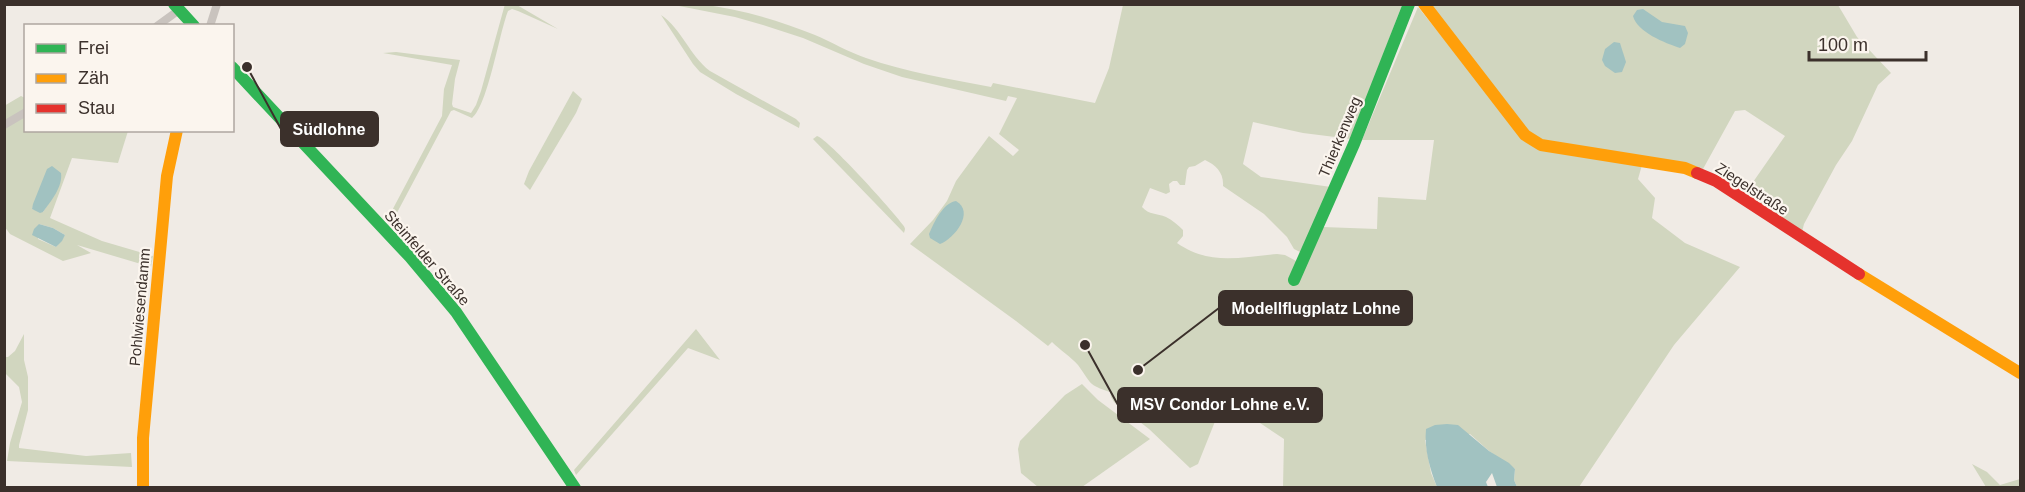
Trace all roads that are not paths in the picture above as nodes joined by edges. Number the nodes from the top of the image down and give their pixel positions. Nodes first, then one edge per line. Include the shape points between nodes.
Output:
1 (217, 4) edge
2 (1409, 4) edge
3 (1424, 4) edge
4 (176, 7) edge
5 (159, 24) edge
6 (192, 24) edge
7 (211, 24) edge
8 (234, 69) edge
9 (24, 113) edge
10 (4, 125) edge
11 (177, 132) edge
12 (1294, 280) dead end
13 (2020, 373) edge
14 (143, 488) edge
15 (575, 488) edge

1 - 7 street
2 - 12 street, Thierkenweg via 1363,123
3 - 13 street, Ziegelstraße via 1525,135 1540,145 1685,168 1716,181 1840,263
4 - 5 street
4 - 6 street
8 - 15 street, Steinfelder Straße via 410,257 456,312
9 - 10 street
11 - 14 street, Pohlwiesendamm via 167,176 143,438

